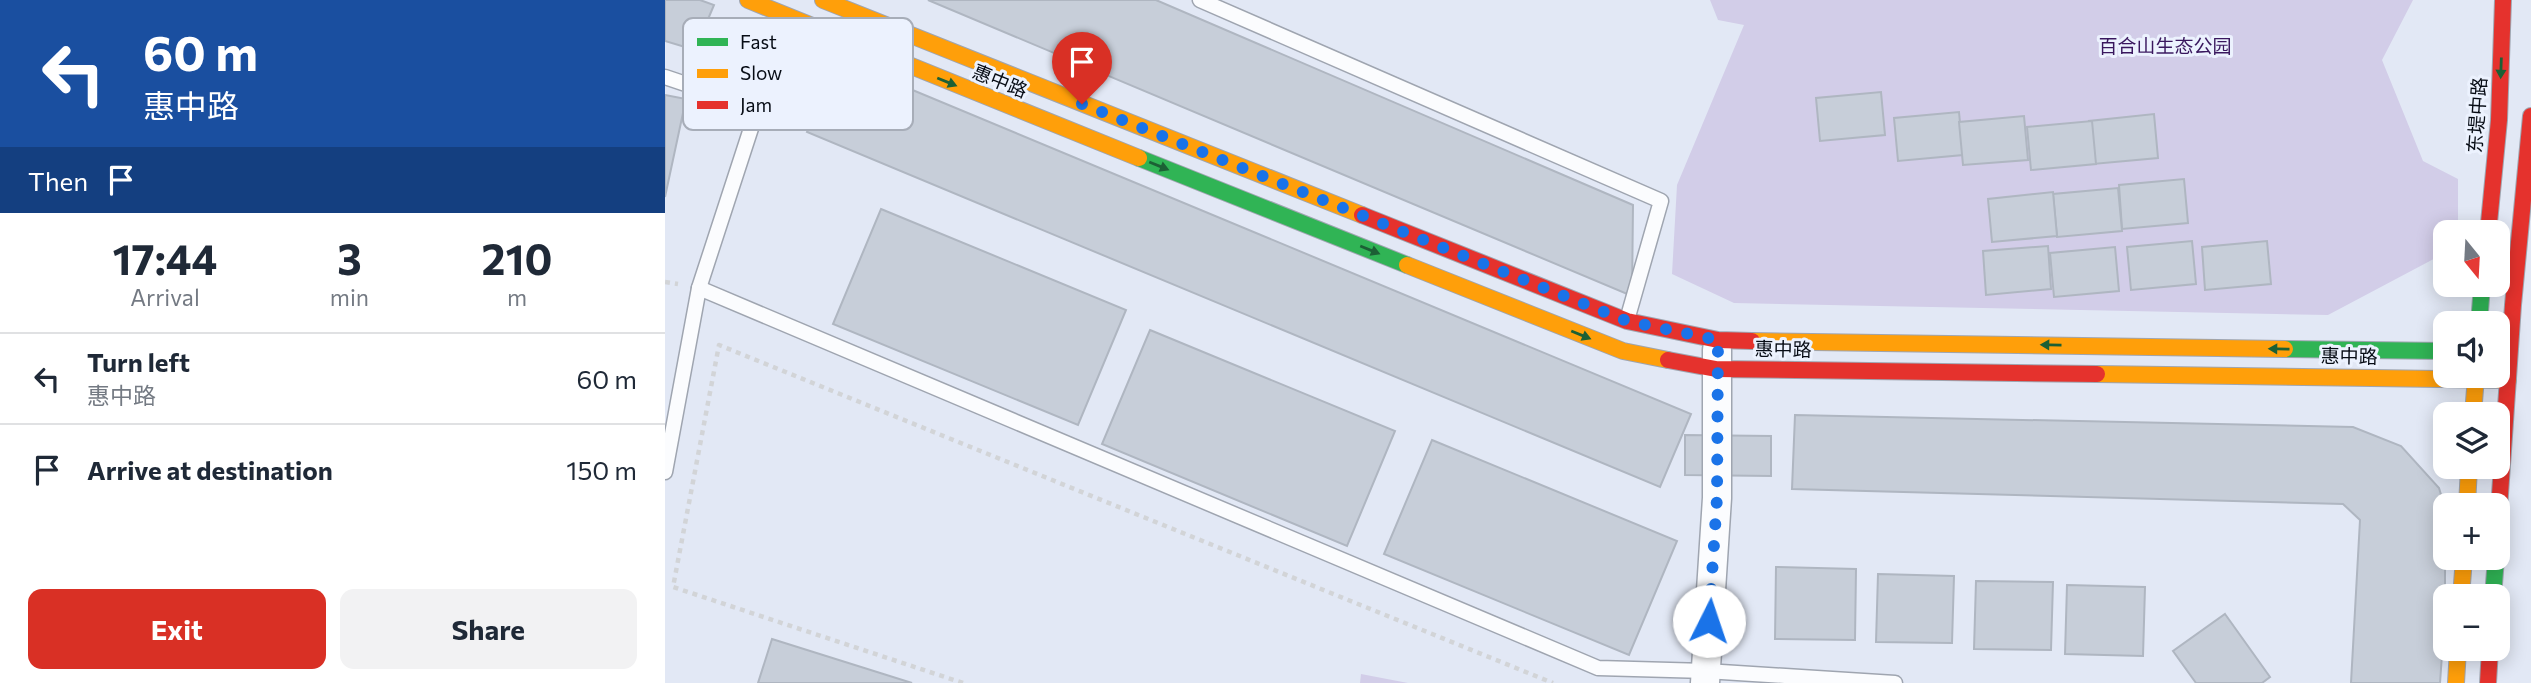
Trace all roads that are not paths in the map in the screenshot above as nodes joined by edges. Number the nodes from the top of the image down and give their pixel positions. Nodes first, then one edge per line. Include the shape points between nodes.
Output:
1 (748, 0) edge
2 (793, 0) edge
3 (823, 0) edge
4 (1200, 0) edge
5 (2503, 0) edge
6 (787, 18) joint
7 (868, 18) edge
8 (913, 36) edge
9 (913, 68) edge
10 (665, 77) edge
11 (683, 83) edge
12 (2531, 116) edge
13 (750, 130) edge
14 (2489, 220) edge
15 (699, 288) junction
16 (2508, 311) edge
17 (1627, 321) junction
18 (1718, 340) junction
19 (2433, 351) edge
20 (1716, 369) junction
21 (2433, 377) edge
22 (2507, 388) edge
23 (665, 472) edge
24 (2500, 493) edge
25 (2457, 661) edge
26 (2489, 661) edge
27 (1706, 677) edge
28 (1895, 683) edge
29 (2456, 683) edge
30 (2488, 683) edge

1 - 6 street, 惠中路
2 - 6 lane
3 - 7 street, 惠中路
4 - 17 lane via 1661,201
5 -> 14 street, 东堤中路
8 - 17 street, 惠中路
9 -> 20 street, 惠中路 via 1623,351
10 - 11 lane
12 - 16 street
13 - 15 lane
15 - 23 lane
15 - 27 lane via 1598,668
17 - 18 street, 惠中路
19 -> 18 street, 惠中路
18 - 20 street
20 - 21 street, 惠中路
20 - 27 street via 1717,498
22 - 24 street
25 - 29 street
26 - 30 street
27 - 28 lane

